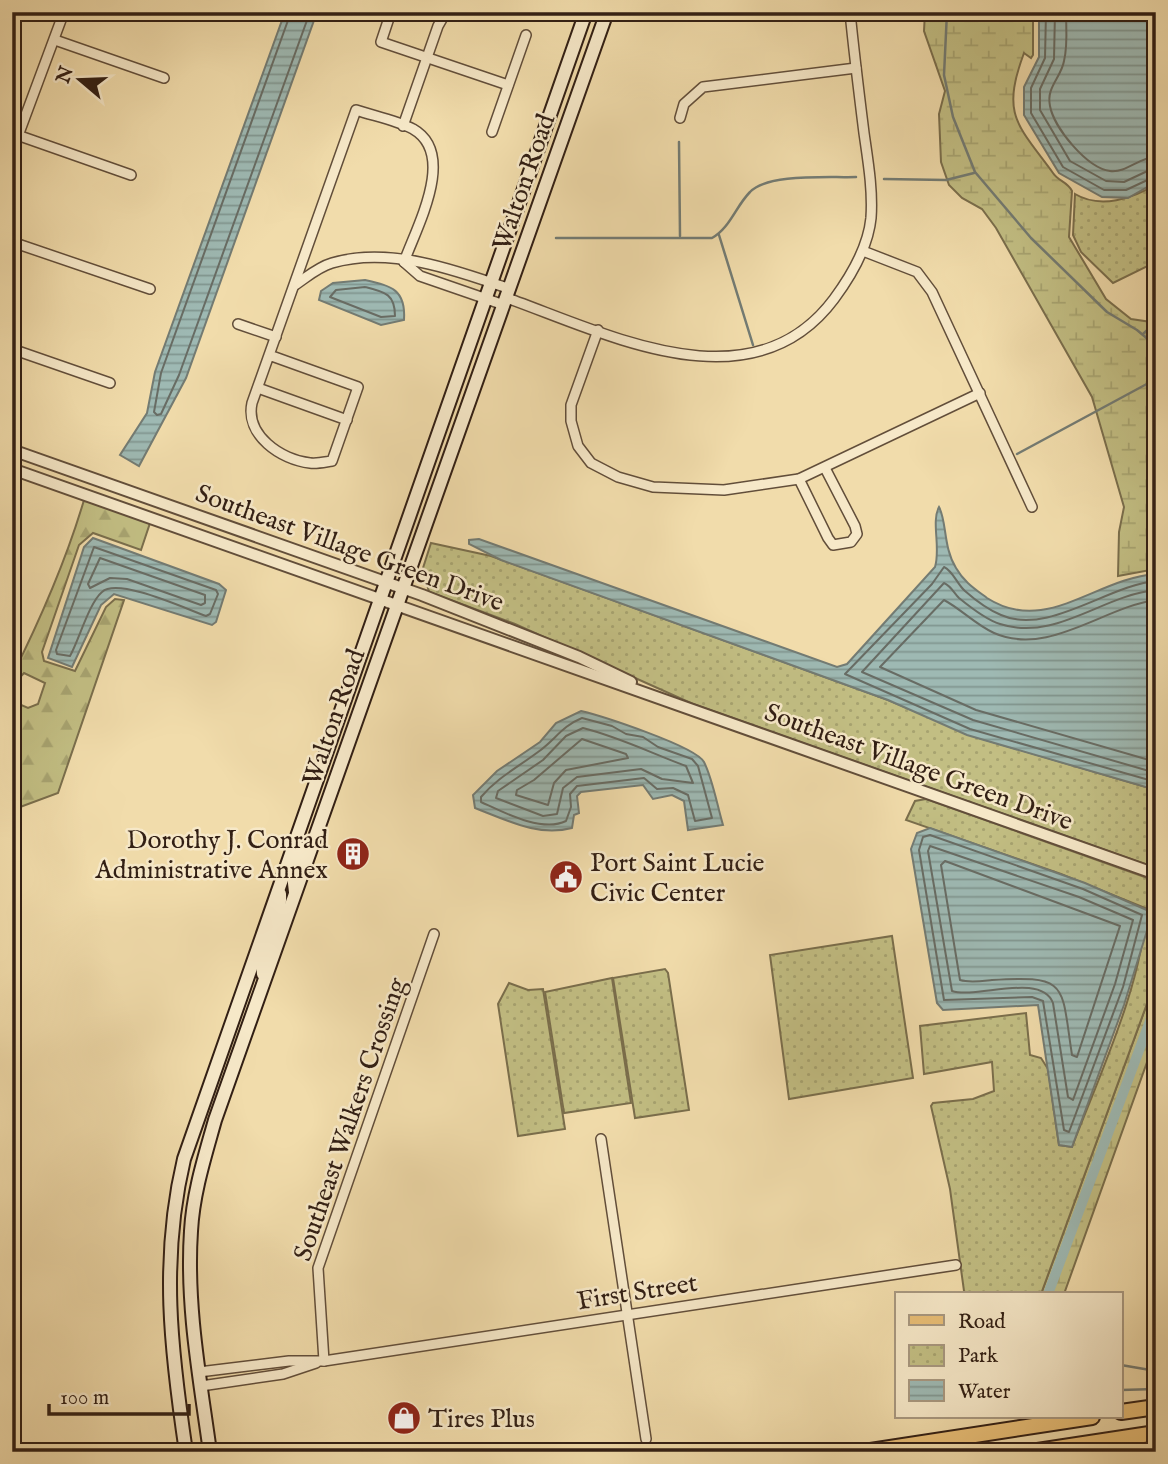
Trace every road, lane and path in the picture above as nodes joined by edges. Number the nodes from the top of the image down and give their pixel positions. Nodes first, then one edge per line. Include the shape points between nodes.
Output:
1 (64, 12) edge
2 (391, 12) edge
3 (446, 12) edge
4 (586, 12) edge
5 (607, 12) edge
6 (849, 12) edge
7 (526, 35) dead end
8 (55, 40) junction
9 (427, 57) junction
10 (856, 68) junction
11 (164, 78) dead end
12 (508, 85) junction
13 (680, 118) dead end
14 (403, 126) junction
15 (492, 132) dead end
16 (20, 135) junction
17 (12, 152) edge
18 (131, 175) dead end
19 (12, 242) edge
20 (863, 251) junction
21 (404, 262) junction
22 (491, 282) junction
23 (295, 285) junction
24 (150, 289) dead end
25 (507, 297) junction
26 (485, 299) junction
27 (238, 324) dead end
28 (598, 330) junction
29 (276, 337) junction
30 (12, 349) edge
31 (270, 355) junction
32 (110, 383) dead end
33 (258, 388) junction
34 (980, 393) junction
35 (346, 420) junction
36 (12, 450) edge
37 (825, 468) junction
38 (12, 469) edge
39 (799, 479) junction
40 (1032, 506) dead end
41 (386, 582) junction
42 (403, 588) junction
43 (379, 599) junction
44 (397, 606) junction
45 (668, 699) junction
46 (311, 793) junction
47 (1156, 874) edge
48 (279, 883) junction
49 (295, 894) junction
50 (434, 934) dead end
51 (264, 982) junction
52 (601, 1139) dead end
53 (956, 1265) dead end
54 (628, 1313) junction
55 (324, 1360) junction
56 (200, 1372) junction
57 (201, 1386) junction
58 (1154, 1407) edge
59 (1122, 1412) edge
60 (1085, 1418) edge
61 (1155, 1433) edge
62 (646, 1439) dead end
63 (186, 1452) edge
64 (210, 1452) edge
65 (863, 1452) edge
66 (1031, 1452) edge
67 (1154, 1452) edge

1 - 8 street
2 - 9 street via 381,42
3 - 9 street
4 - 22 main road, Walton Road
5 - 25 main road, Walton Road
6 - 10 street
7 - 12 street
8 - 11 street
8 - 16 street
9 - 12 street
9 - 14 street
10 - 13 street via 703,87 684,104
10 - 20 street via 870,175 871,218
12 - 15 street
14 - 21 street via 426,140 435,167
14 - 23 street via 356,110
16 - 17 street
16 - 18 street
19 - 24 street
20 - 28 street via 824,313 790,338 752,354 686,357
20 - 34 street via 917,272 932,292
21 - 22 street via 427,261
21 - 23 street via 376,258 334,262
21 - 26 street via 420,276
22 - 25 street
22 - 26 main road, Walton Road
23 - 29 street
25 - 26 street
25 - 28 street
25 - 42 main road, Walton Road
26 - 41 main road, Walton Road
27 - 29 street
28 - 39 street via 571,405 578,446 591,463 618,477 686,490 723,491
29 - 31 street
30 - 32 street
31 - 33 street
31 - 35 street via 358,387
33 - 35 street
33 - 35 street via 250,413 257,435 284,454 310,464 332,461
34 - 37 street
34 - 40 street
36 - 41 street, Southeast Village Green Drive
37 - 39 street
37 - 39 street via 855,526 857,534 851,542 833,545
38 - 43 street, Southeast Village Green Drive
41 - 42 street, Southeast Village Green Drive
41 - 43 main road, Walton Road
42 - 44 main road, Walton Road
42 - 45 street, Southeast Village Green Drive via 579,657
43 - 44 street, Southeast Village Green Drive
43 - 46 main road, Walton Road
44 - 45 street, Southeast Village Green Drive
44 - 49 main road, Walton Road
45 - 47 street, Southeast Village Green Drive
46 - 48 main road, Walton Road
46 - 49 main road via 293,874
48 - 51 main road via 280,902 263,958
48 - 63 main road, Walton Road via 187,1148 174,1199 168,1308
49 - 51 main road, Walton Road
50 - 55 street, Southeast Walkers Crossing via 318,1268
51 - 56 main road, Walton Road via 198,1181 190,1290
52 - 54 street
53 - 54 street, First Street
54 - 55 street, First Street
54 - 62 street
55 - 56 street, First Street
55 - 57 street, First Street via 283,1374
56 - 57 main road, Walton Road
57 - 64 main road, Walton Road
58 - 59 main road
58 - 61 street
60 - 65 main road
61 - 66 main road
61 - 67 street

